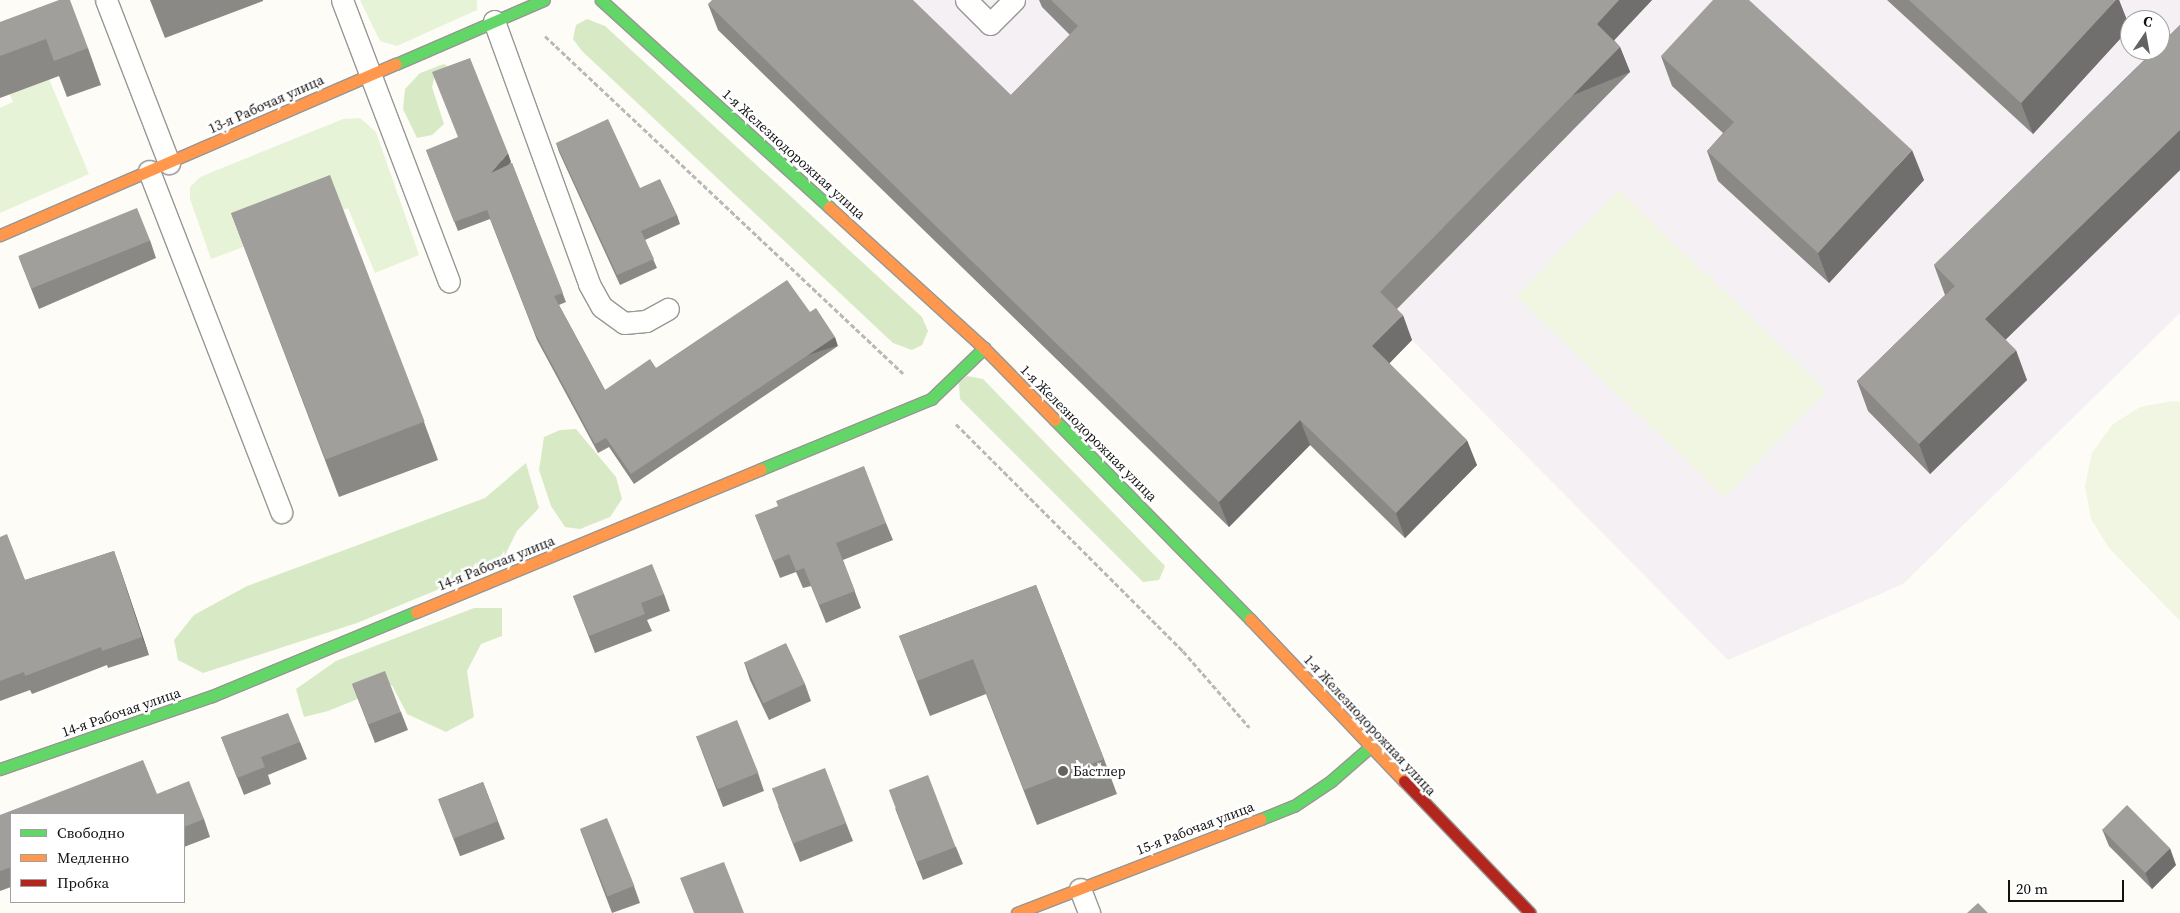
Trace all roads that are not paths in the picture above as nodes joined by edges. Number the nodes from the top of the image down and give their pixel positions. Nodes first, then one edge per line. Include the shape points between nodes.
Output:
1 (106, 0) edge
2 (342, 0) edge
3 (544, 0) edge
4 (966, 0) edge
5 (1014, 0) edge
6 (610, 3) edge
7 (494, 21) junction
8 (371, 75) junction
9 (169, 163) junction
10 (149, 171) junction
11 (0, 235) edge
12 (449, 281) dead end
13 (668, 309) dead end
14 (984, 348) junction
15 (281, 512) dead end
16 (1370, 748) junction
17 (0, 769) edge
18 (1080, 889) junction
19 (1017, 913) edge
20 (1089, 913) edge
21 (1530, 913) edge

1 - 9 lane
2 - 8 lane
3 - 7 street, 13-я Рабочая улица
4 - 5 lane via 990,24
6 - 14 street, 1-я Железнодорожная улица
7 - 8 street, 13-я Рабочая улица
7 - 13 lane via 588,284 602,307 624,323 646,321
8 - 9 street, 13-я Рабочая улица
8 - 12 lane
9 - 10 street, 13-я Рабочая улица
10 - 11 street, 13-я Рабочая улица
10 - 15 lane
14 - 16 street, 1-я Железнодорожная улица via 1234,602
14 - 17 street, 14-я Рабочая улица via 931,399 212,696
16 - 18 street, 15-я Рабочая улица via 1331,781 1294,806
16 - 21 street, 1-я Железнодорожная улица
18 - 19 street, 15-я Рабочая улица
18 - 20 lane

